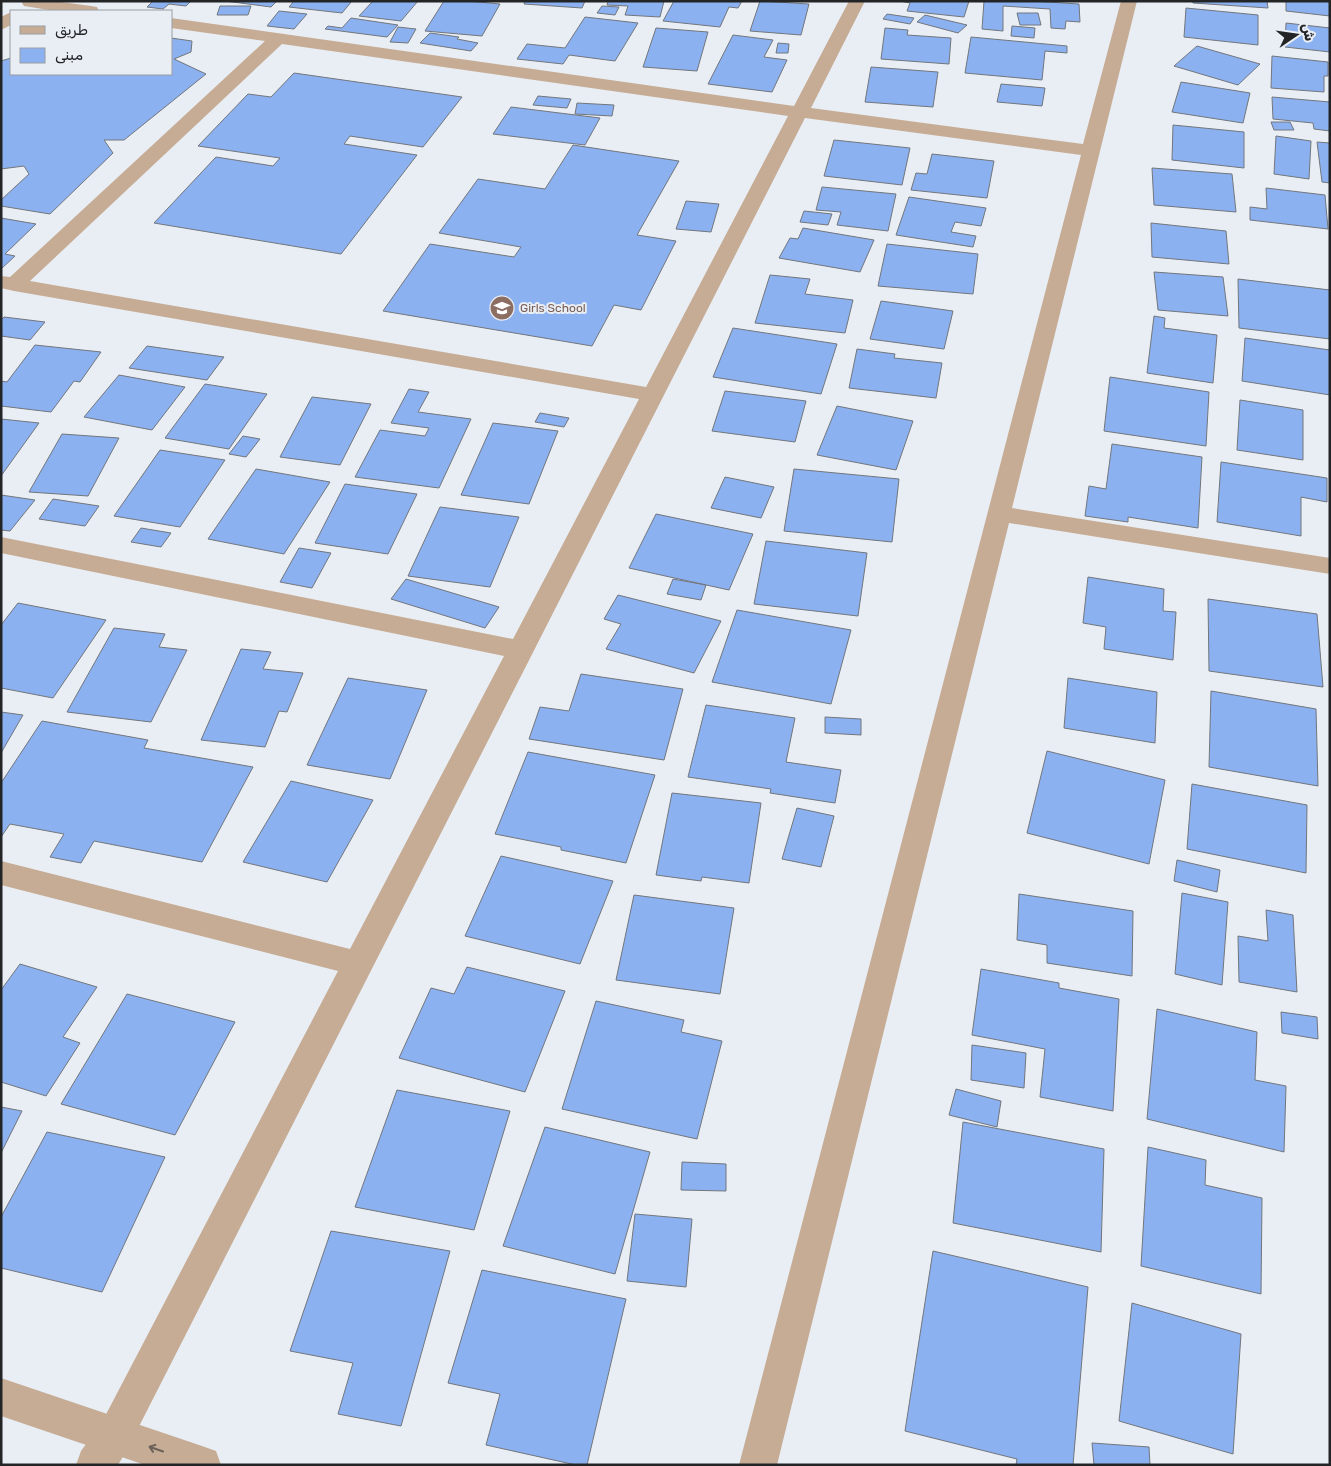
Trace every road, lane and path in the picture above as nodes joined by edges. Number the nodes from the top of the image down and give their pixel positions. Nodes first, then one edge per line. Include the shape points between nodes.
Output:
1 (857, 1) edge
2 (1129, 1) edge
3 (27, 5) edge
4 (80, 10) edge
5 (172, 23) edge
6 (278, 38) junction
7 (799, 112) junction
8 (1091, 152) junction
9 (8, 284) edge
10 (653, 395) junction
11 (999, 514) junction
12 (1, 545) edge
13 (1330, 566) edge
14 (521, 650) junction
15 (1, 873) edge
16 (358, 964) junction
17 (1, 1397) edge
18 (105, 1450) edge
19 (202, 1465) edge
20 (758, 1465) edge

1 - 7 street
2 - 8 street
3 - 4 street
5 - 6 street
6 - 7 street
6 - 9 street
7 - 8 street
7 - 10 street
8 - 11 street
9 - 10 street
10 - 14 street
11 - 13 street
11 - 20 street
12 - 14 street
14 - 16 street
15 - 16 street
16 - 18 street
17 - 18 street
19 -> 18 street

